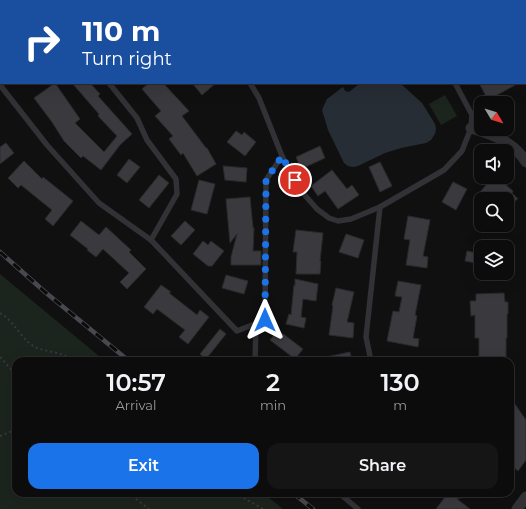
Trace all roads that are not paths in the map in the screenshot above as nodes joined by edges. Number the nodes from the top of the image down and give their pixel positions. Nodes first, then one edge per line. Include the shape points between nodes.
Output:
1 (110, 84) edge
2 (251, 84) edge
3 (456, 84) edge
4 (0, 85) edge
5 (471, 128) junction
6 (282, 156) junction
7 (526, 162) edge
8 (380, 207) junction
9 (151, 240) junction
10 (256, 324) junction
11 (255, 357) edge
12 (370, 357) edge
13 (344, 497) edge
14 (526, 497) edge
15 (358, 509) edge
16 (517, 509) edge

1 - 9 lane via 136,118 147,140 176,179 177,194
2 - 6 lane via 259,98
3 - 5 lane via 472,115
4 - 9 lane via 47,145 99,204
5 - 7 street via 491,134 510,144
5 - 8 lane via 462,151 444,170
6 - 8 lane via 302,192 329,218 338,221 351,219
6 - 10 lane via 266,180 265,320
8 - 12 lane via 366,337
9 - 10 lane via 237,331
10 - 11 lane
13 - 15 lane
14 - 16 street

